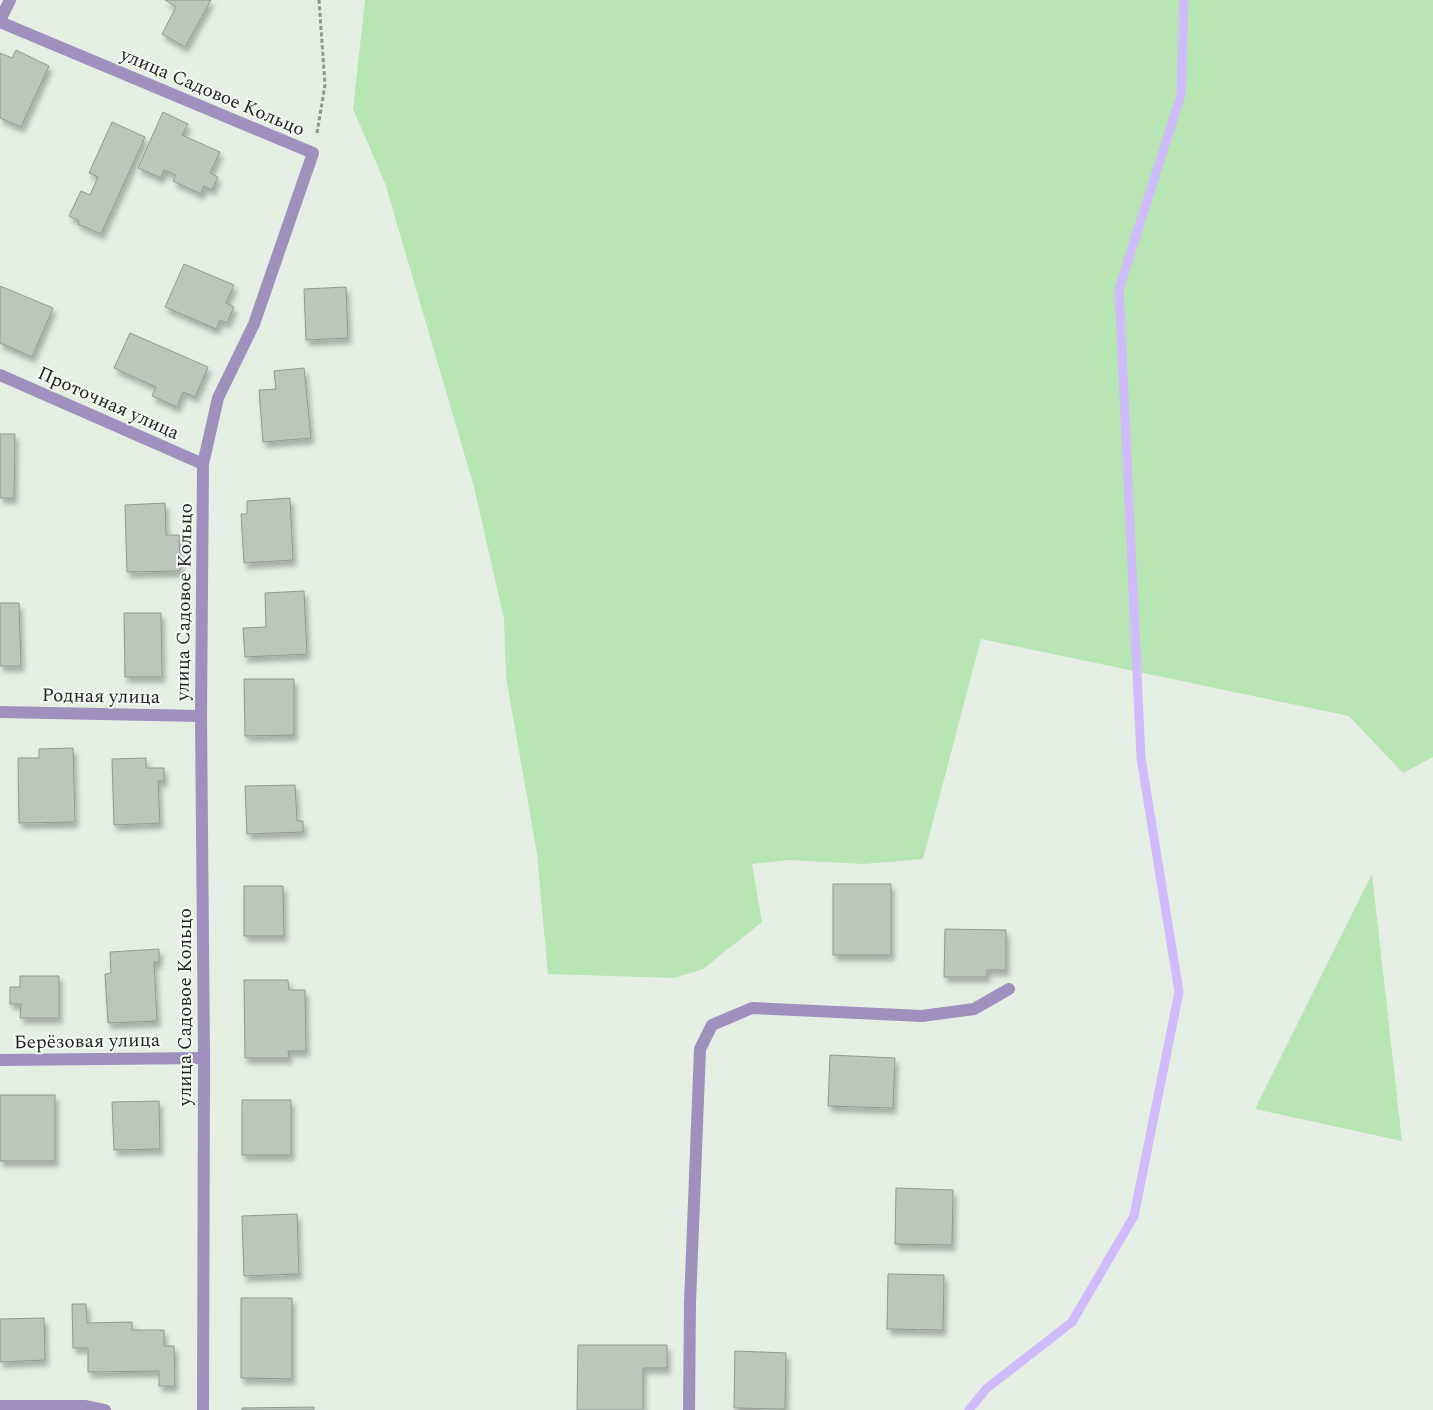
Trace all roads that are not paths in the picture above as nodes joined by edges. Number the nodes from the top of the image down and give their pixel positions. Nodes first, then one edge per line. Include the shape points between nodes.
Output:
1 (10, 0) edge
2 (0, 21) edge
3 (0, 375) edge
4 (203, 464) junction
5 (0, 712) edge
6 (201, 716) junction
7 (1009, 989) dead end
8 (204, 1058) junction
9 (0, 1060) edge
10 (0, 1406) edge
11 (105, 1410) edge
12 (203, 1410) edge
13 (689, 1410) edge

1 - 2 street
2 - 4 street, улица Садовое Кольцо via 313,153 254,324 218,398
3 - 4 street, Проточная улица
4 - 6 street, улица Садовое Кольцо
5 - 6 street, Родная улица
6 - 8 street, улица Садовое Кольцо
7 - 13 street via 974,1009 922,1016 752,1008 712,1024 700,1049
8 - 9 street, Берёзовая улица
8 - 12 street, улица Садовое Кольцо
10 - 11 street via 86,1406

